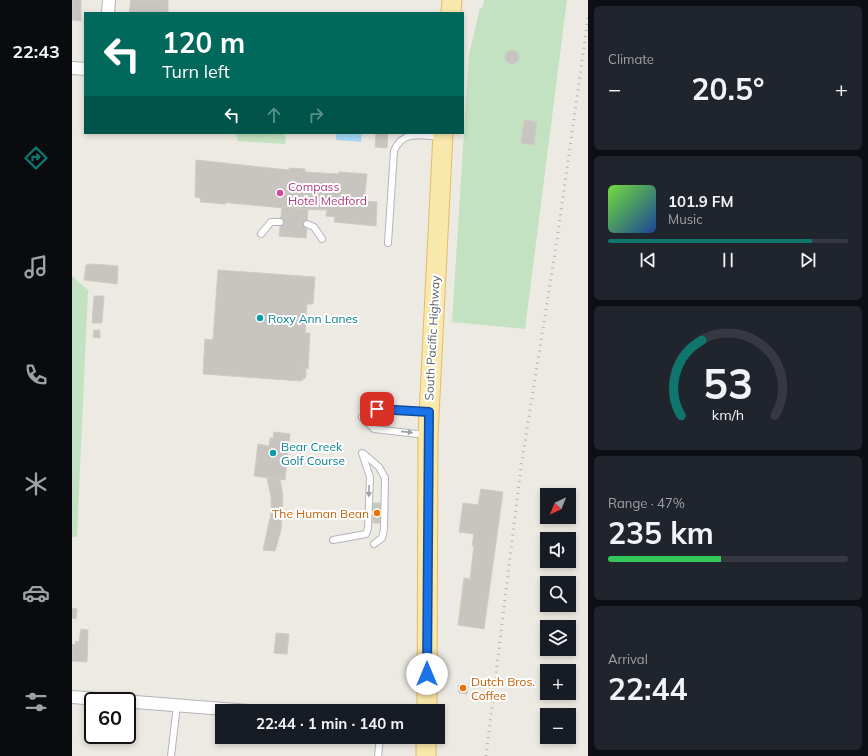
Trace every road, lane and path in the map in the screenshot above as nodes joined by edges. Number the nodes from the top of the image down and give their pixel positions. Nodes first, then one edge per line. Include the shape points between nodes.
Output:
1 (109, 0) edge
2 (452, 0) edge
3 (108, 12) edge
4 (451, 12) edge
5 (72, 68) edge
6 (84, 69) edge
7 (443, 135) edge
8 (280, 222) dead end
9 (307, 224) dead end
10 (261, 234) dead end
11 (322, 239) dead end
12 (388, 243) dead end
13 (429, 412) junction
14 (428, 435) junction
15 (333, 540) dead end
16 (374, 544) dead end
17 (72, 697) edge
18 (427, 704) edge
19 (177, 705) junction
20 (215, 708) edge
21 (379, 744) edge
22 (426, 744) edge
23 (171, 756) edge
24 (378, 756) edge
25 (426, 756) edge

1 - 3 street
2 - 4 main road
5 - 6 street
7 - 12 lane via 410,135 397,143 394,151
7 - 13 main road, South Pacific Highway
8 - 10 lane via 271,222
9 - 11 lane via 314,227
13 - 14 main road, South Pacific Highway
13 -> 14 lane via 377,409 362,418 374,429
14 - 18 main road, South Pacific Highway
16 -> 15 lane via 382,538 384,529 385,478 379,467 362,453 370,477 368,528 366,534 358,537
17 - 19 street
19 - 20 street
19 - 23 lane
21 - 24 lane
22 - 25 main road

